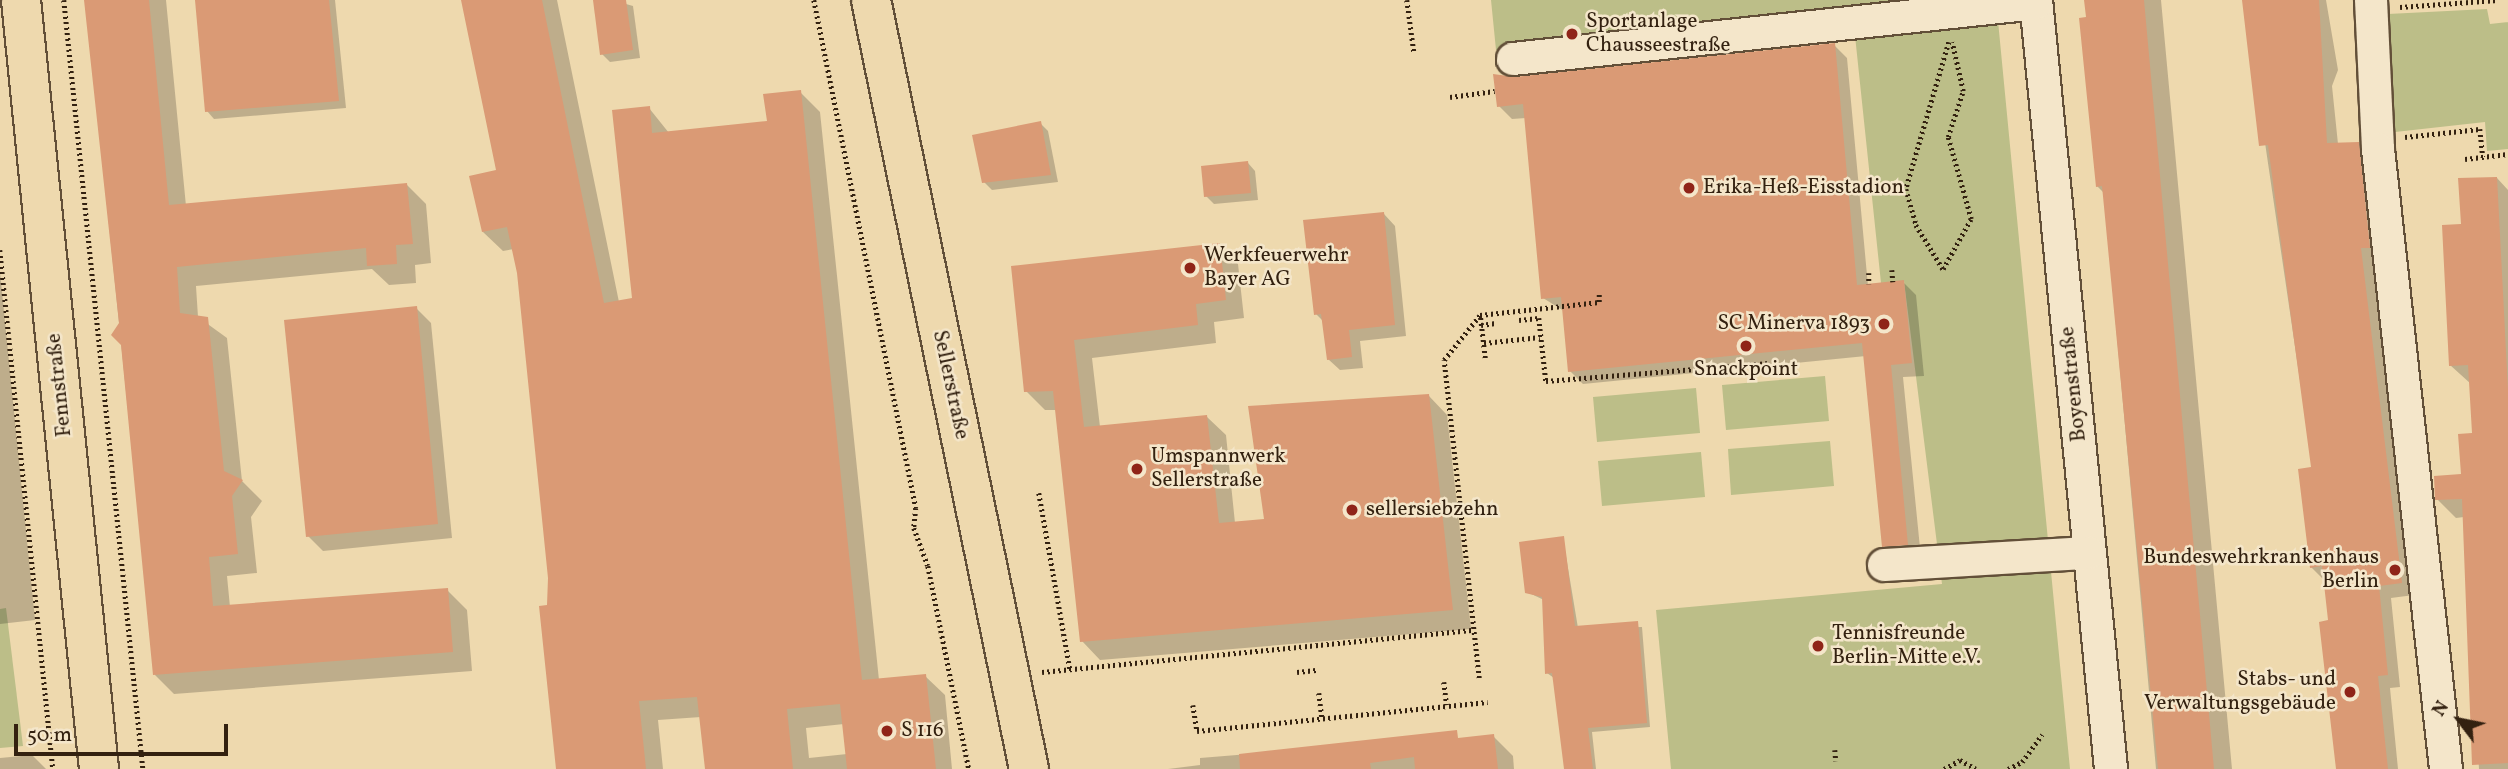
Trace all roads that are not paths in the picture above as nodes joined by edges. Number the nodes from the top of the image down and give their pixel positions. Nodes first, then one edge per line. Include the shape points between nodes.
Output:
1 (21, 0) edge
2 (872, 0) edge
3 (2036, 2) edge
4 (2371, 5) edge
5 (1513, 59) dead end
6 (2089, 552) junction
7 (1884, 565) dead end
8 (99, 769) edge
9 (1029, 769) edge
10 (2111, 769) edge
11 (2446, 769) edge

1 - 8 main road, Fennstraße
2 - 9 main road, Sellerstraße
3 - 5 street
3 - 6 street, Boyenstraße
4 - 11 street via 2378,140
6 - 7 street
6 - 10 street, Boyenstraße

